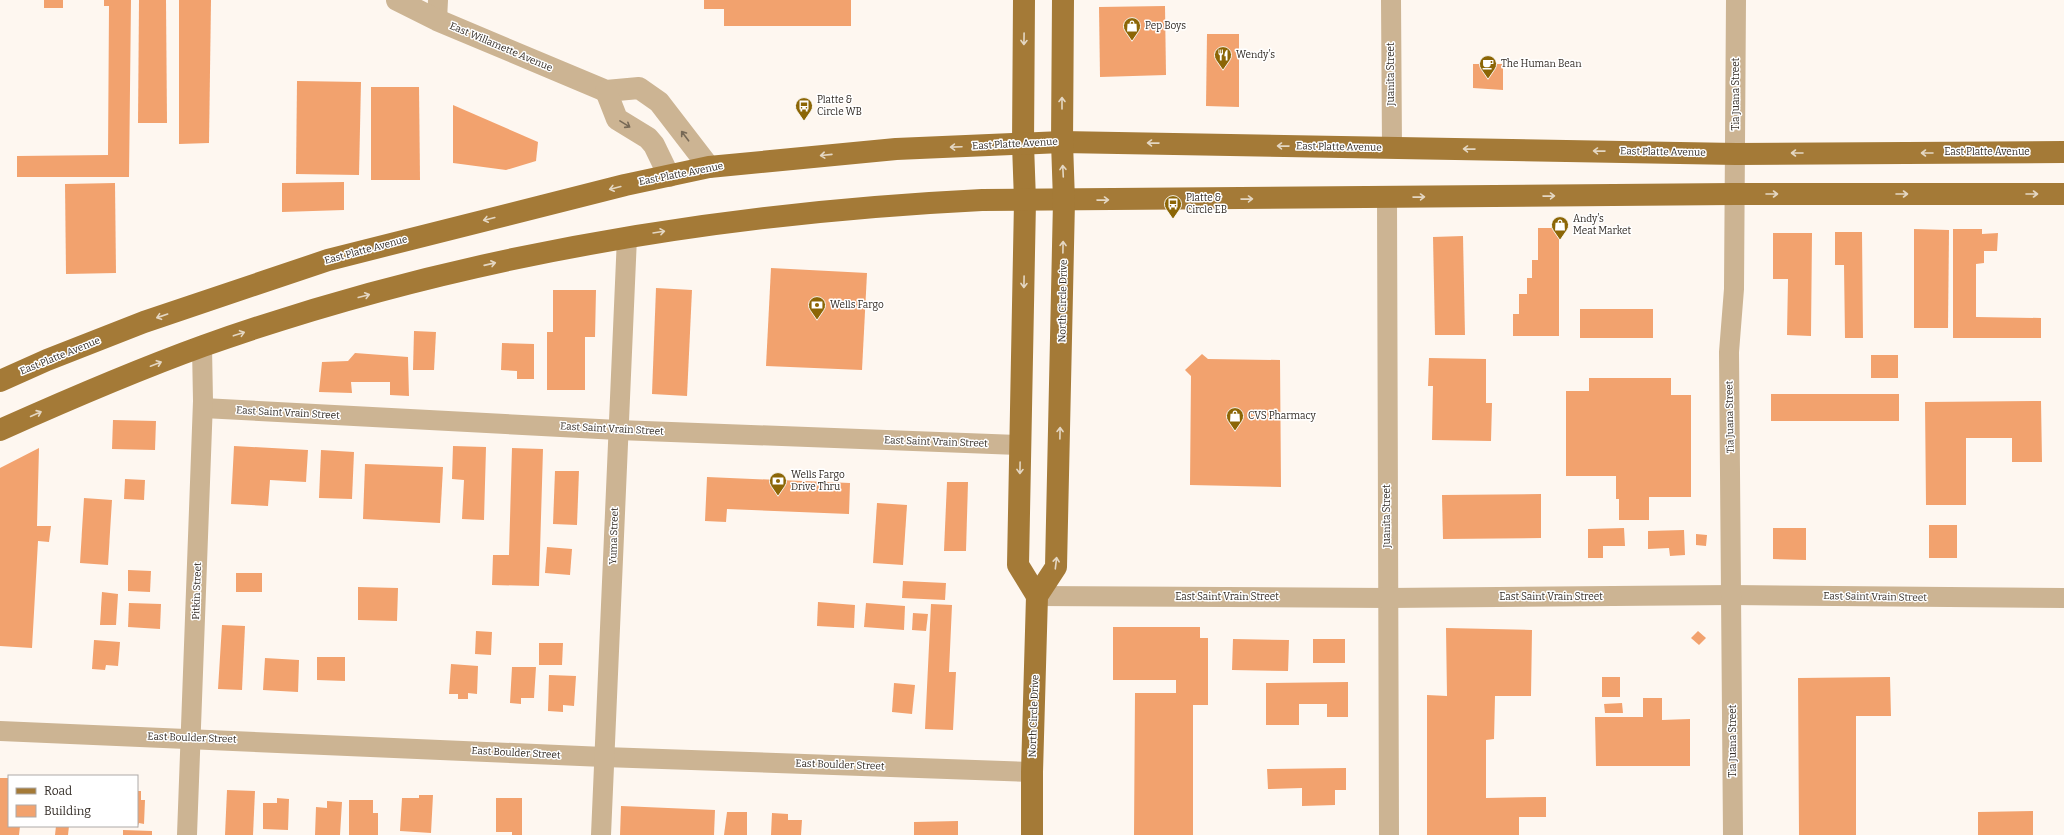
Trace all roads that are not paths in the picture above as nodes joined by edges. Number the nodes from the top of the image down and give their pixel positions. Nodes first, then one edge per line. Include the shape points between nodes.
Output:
1 (397, 0) edge
2 (1024, 0) edge
3 (1063, 0) edge
4 (1391, 0) edge
5 (1736, 0) edge
6 (438, 10) edge
7 (606, 92) junction
8 (1062, 142) junction
9 (1023, 144) junction
10 (1392, 147) junction
11 (2064, 152) edge
12 (1736, 154) junction
13 (709, 167) junction
14 (670, 176) junction
15 (1733, 194) junction
16 (2064, 194) edge
17 (1387, 198) junction
18 (1064, 200) junction
19 (1025, 201) junction
20 (627, 237) junction
21 (202, 346) junction
22 (0, 381) edge
23 (203, 408) junction
24 (0, 430) edge
25 (618, 430) junction
26 (1021, 446) junction
27 (1732, 595) junction
28 (1037, 596) junction
29 (1388, 598) junction
30 (2064, 598) edge
31 (0, 731) edge
32 (191, 738) junction
33 (604, 757) junction
34 (1032, 772) junction
35 (186, 835) edge
36 (601, 835) edge
37 (1032, 835) edge
38 (1389, 835) edge
39 (1733, 835) edge

1 - 6 street, East Willamette Avenue
2 -> 9 main road
8 -> 3 main road, North Circle Drive
4 - 10 street, Juanita Street
5 - 12 street, Tia Juana Street
6 - 7 street, East Willamette Avenue
13 -> 7 street, East Willamette Avenue via 659,102 639,88
7 -> 14 street via 617,119 654,145
8 - 9 main road, East Platte Avenue
10 -> 8 main road, East Platte Avenue
18 -> 8 main road, North Circle Drive
9 -> 13 main road, East Platte Avenue via 896,149
9 - 19 main road
12 -> 10 main road, East Platte Avenue
11 -> 12 main road, East Platte Avenue
12 - 15 street, Tia Juana Street
13 - 14 main road, East Platte Avenue
14 -> 22 main road, East Platte Avenue via 328,260 144,322
15 -> 16 main road
17 -> 15 main road
15 - 27 street, Tia Juana Street via 1734,289 1729,352
18 -> 17 main road
17 - 29 street, Juanita Street
18 - 19 main road
28 -> 18 main road, North Circle Drive via 1056,567
20 -> 19 main road via 727,222 914,204 982,200
19 -> 26 main road
21 -> 20 main road via 388,289 490,264
20 - 25 street, Yuma Street
21 - 23 street, Pitkin Street
24 -> 21 main road
23 - 25 street, East Saint Vrain Street
23 - 32 street, Pitkin Street
25 - 26 street, East Saint Vrain Street
25 - 33 street, Yuma Street
26 -> 28 main road via 1018,565
27 - 29 street, East Saint Vrain Street
27 - 30 street, East Saint Vrain Street
27 - 39 street, Tia Juana Street
28 - 29 street, East Saint Vrain Street
28 - 34 main road, North Circle Drive
29 - 38 street, Juanita Street
31 - 32 street, East Boulder Street
32 - 33 street, East Boulder Street
32 - 35 street, Pitkin Street
33 - 34 street, East Boulder Street
33 - 36 street, Yuma Street
34 - 37 main road, North Circle Drive

